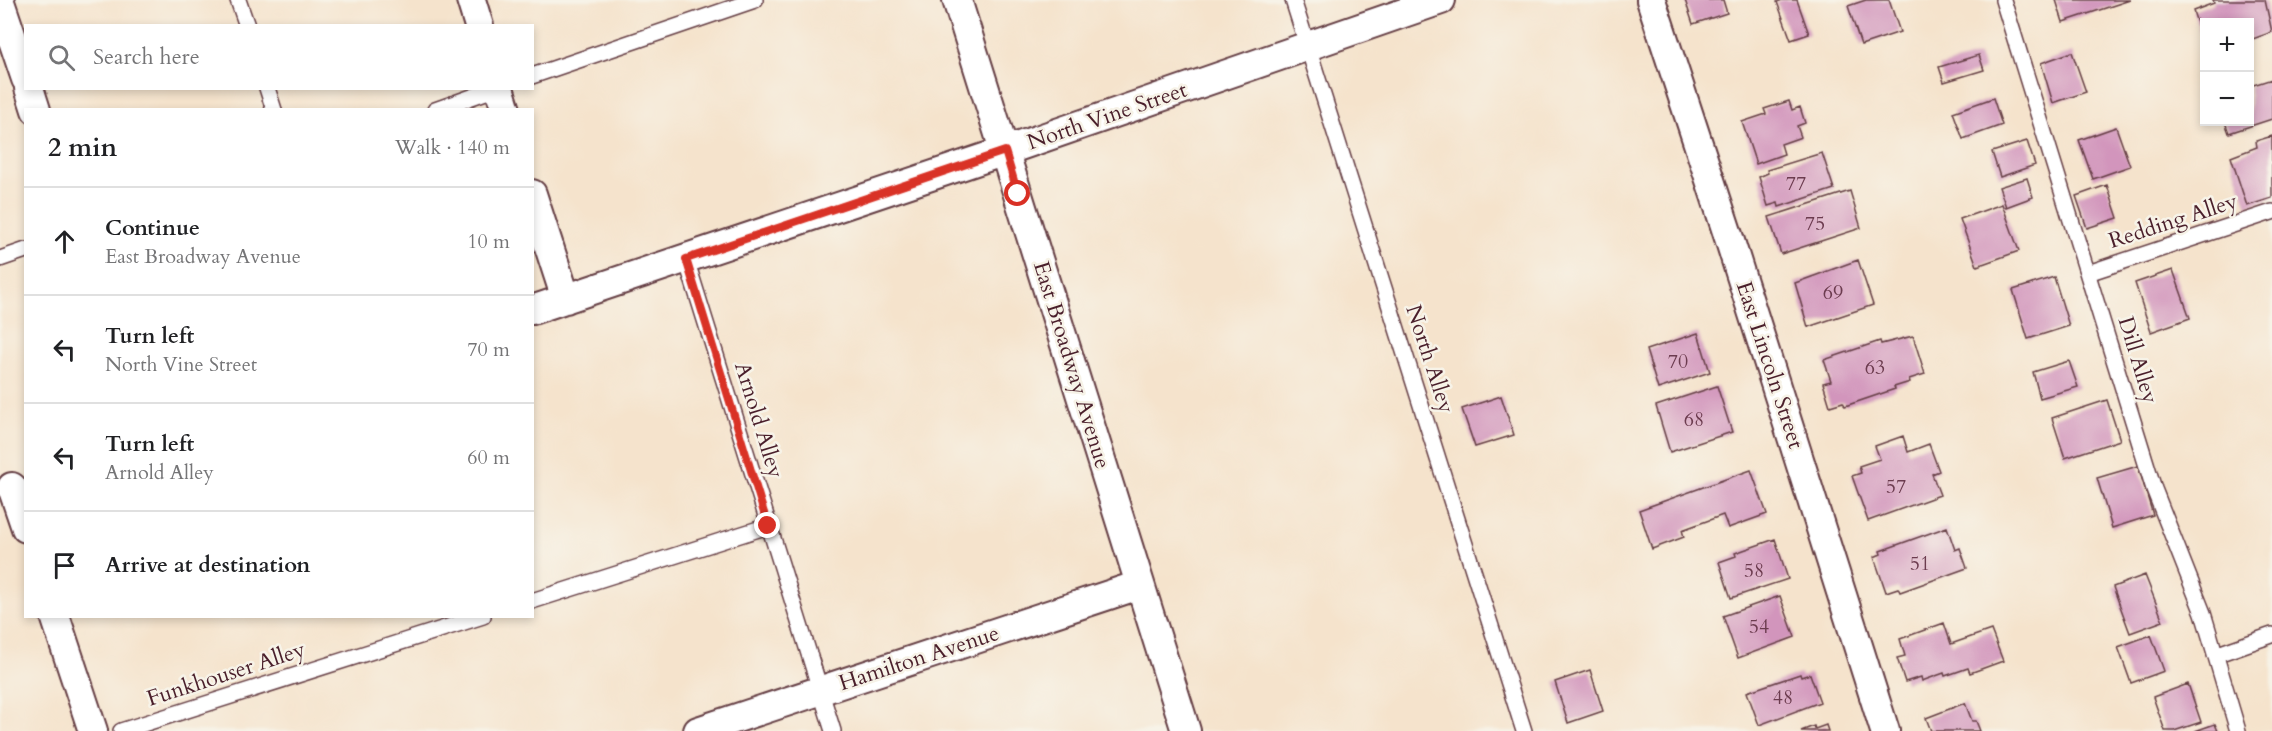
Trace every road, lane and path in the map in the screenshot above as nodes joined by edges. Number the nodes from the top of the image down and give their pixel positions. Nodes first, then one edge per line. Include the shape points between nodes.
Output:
1 (238, 0) edge
2 (471, 0) edge
3 (755, 0) edge
4 (957, 0) edge
5 (1293, 0) edge
6 (1441, 0) edge
7 (1651, 0) edge
8 (2003, 0) edge
9 (0, 2) edge
10 (246, 24) edge
11 (478, 24) edge
12 (1308, 45) junction
13 (24, 73) edge
14 (534, 75) edge
15 (30, 90) edge
16 (268, 90) edge
17 (492, 90) edge
18 (499, 90) edge
19 (35, 108) edge
20 (273, 108) edge
21 (441, 108) edge
22 (505, 108) edge
23 (1005, 151) junction
24 (534, 200) edge
25 (2272, 212) edge
26 (24, 251) edge
27 (0, 259) edge
28 (686, 259) junction
29 (2088, 273) junction
30 (566, 299) junction
31 (534, 309) edge
32 (12, 487) edge
33 (24, 522) edge
34 (768, 526) junction
35 (1139, 585) junction
36 (534, 600) edge
37 (56, 618) edge
38 (477, 618) edge
39 (2272, 635) edge
40 (2215, 655) junction
41 (819, 691) junction
42 (93, 731) edge
43 (121, 731) edge
44 (698, 731) edge
45 (833, 731) edge
46 (1186, 731) edge
47 (1524, 731) edge
48 (1885, 731) edge
49 (2238, 731) edge

1 - 10 lane
2 - 11 street
3 - 14 lane
4 - 23 street, East Broadway Avenue
5 - 12 lane, North Alley
6 - 12 street, North Vine Street
7 - 48 street, East Lincoln Street
8 - 29 lane, Dill Alley
9 - 13 street
12 - 23 street, North Vine Street
12 - 47 lane, North Alley
15 - 19 street
16 - 20 lane
17 - 21 lane
18 - 22 street
23 - 28 street, North Vine Street
23 - 35 street, East Broadway Avenue
24 - 30 street
25 - 29 lane, Redding Alley
26 - 27 lane
28 - 30 street, North Vine Street
28 - 34 lane, Arnold Alley
29 - 40 lane, Dill Alley via 2154,489
30 - 31 street, North Vine Street
32 - 33 street
34 - 36 lane
34 - 41 lane, Arnold Alley
35 - 41 street, Hamilton Avenue
35 - 46 street, East Broadway Avenue
37 - 42 street
38 - 43 lane, Funkhouser Alley
39 - 40 lane
40 - 49 lane, Dill Alley
41 - 44 street, Hamilton Avenue
41 - 45 lane, Arnold Alley

